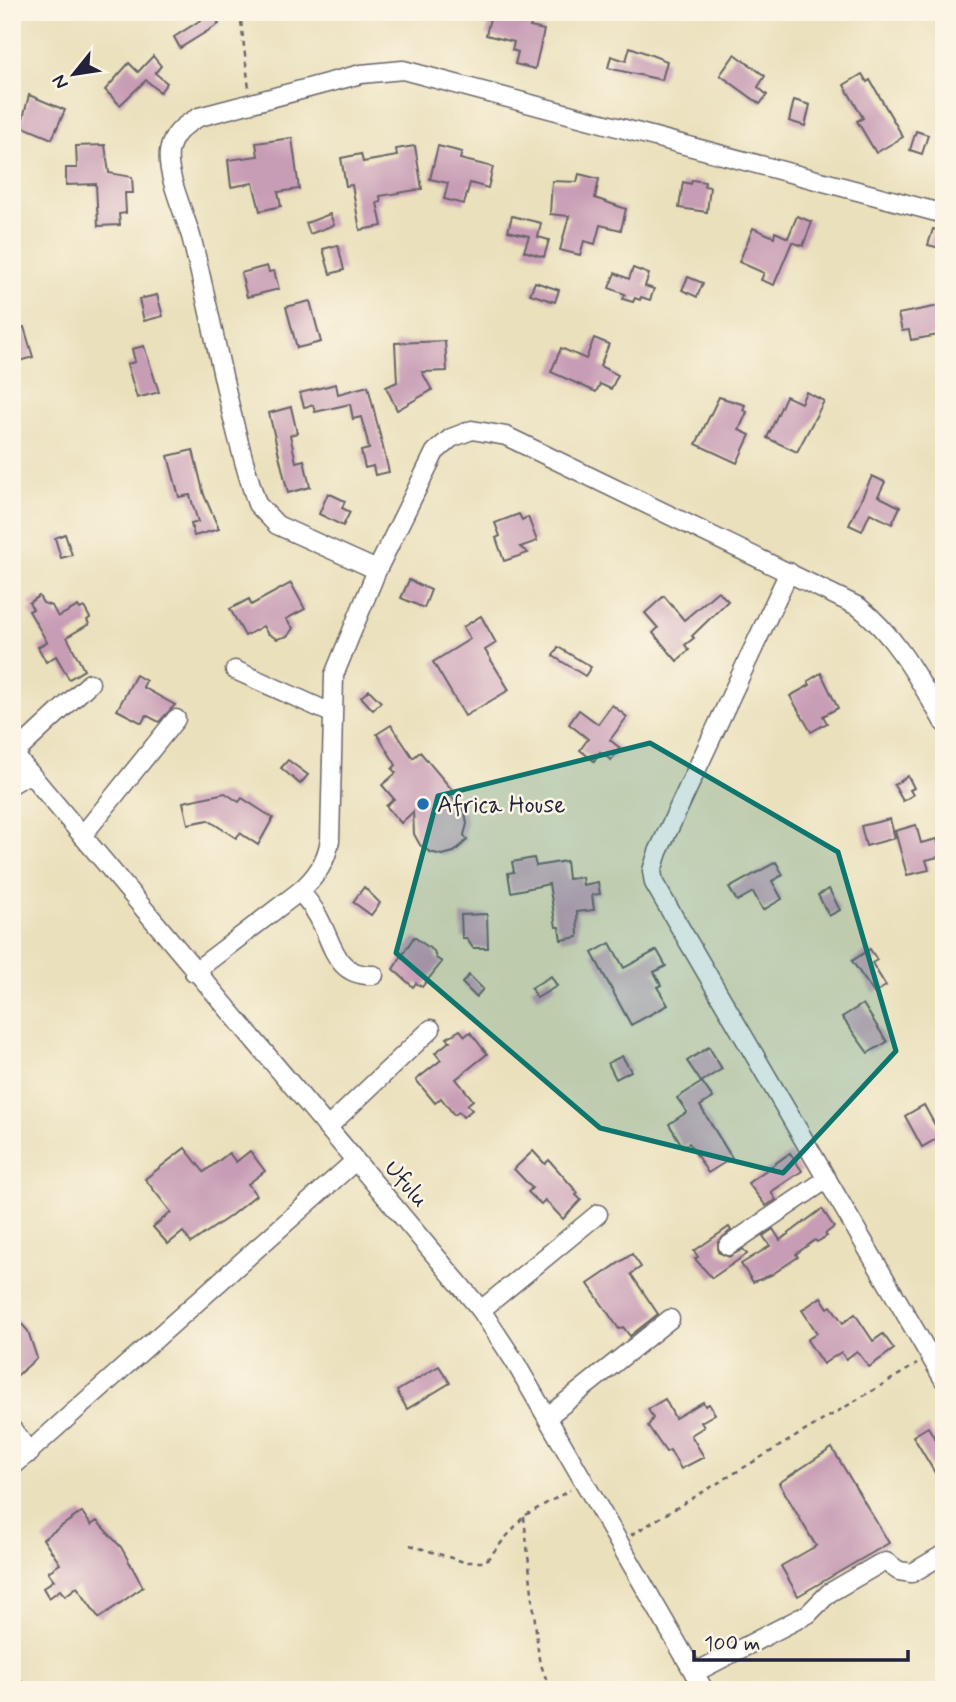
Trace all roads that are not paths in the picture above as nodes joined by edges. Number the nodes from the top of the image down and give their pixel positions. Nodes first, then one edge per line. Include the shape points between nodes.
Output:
1 (944, 214) edge
2 (377, 569) junction
3 (789, 572) junction
4 (235, 670) dead end
5 (90, 683) dead end
6 (331, 713) junction
7 (176, 719) dead end
8 (944, 723) edge
9 (13, 753) edge
10 (30, 773) junction
11 (12, 784) edge
12 (82, 836) junction
13 (300, 891) junction
14 (194, 972) junction
15 (374, 975) dead end
16 (430, 1029) dead end
17 (327, 1128) junction
18 (355, 1161) junction
19 (827, 1178) junction
20 (598, 1214) dead end
21 (728, 1246) dead end
22 (481, 1310) junction
23 (670, 1319) dead end
24 (944, 1380) edge
25 (547, 1417) junction
26 (12, 1429) edge
27 (30, 1452) junction
28 (12, 1467) edge
29 (944, 1554) edge
30 (694, 1673) junction
31 (704, 1690) edge

1 - 2 street via 403,70 360,74 187,124 172,142 169,154 254,495 262,513 276,525
2 - 3 street via 435,452 462,433 482,430 506,436
2 - 6 street via 337,664
3 - 8 street via 859,607 878,623 910,664
3 - 19 street via 652,876
4 - 6 street
5 - 9 street
6 - 13 street via 330,840 319,871
7 - 12 street
9 - 10 street, Ufulu
10 - 11 street
10 - 12 street, Ufulu
12 - 14 street, Ufulu
13 - 14 street
13 - 15 street via 342,965 359,976
14 - 17 street, Ufulu
16 - 17 street
17 - 18 street, Ufulu
18 - 22 street, Ufulu
18 - 27 street
19 - 21 street
19 - 24 street
20 - 22 street
22 - 25 street, Ufulu
23 - 25 street
25 - 30 street, Ufulu
26 - 27 street
27 - 28 street
29 - 30 street via 912,1573 886,1562 879,1564 829,1592 808,1614
30 - 31 street, Ufulu

